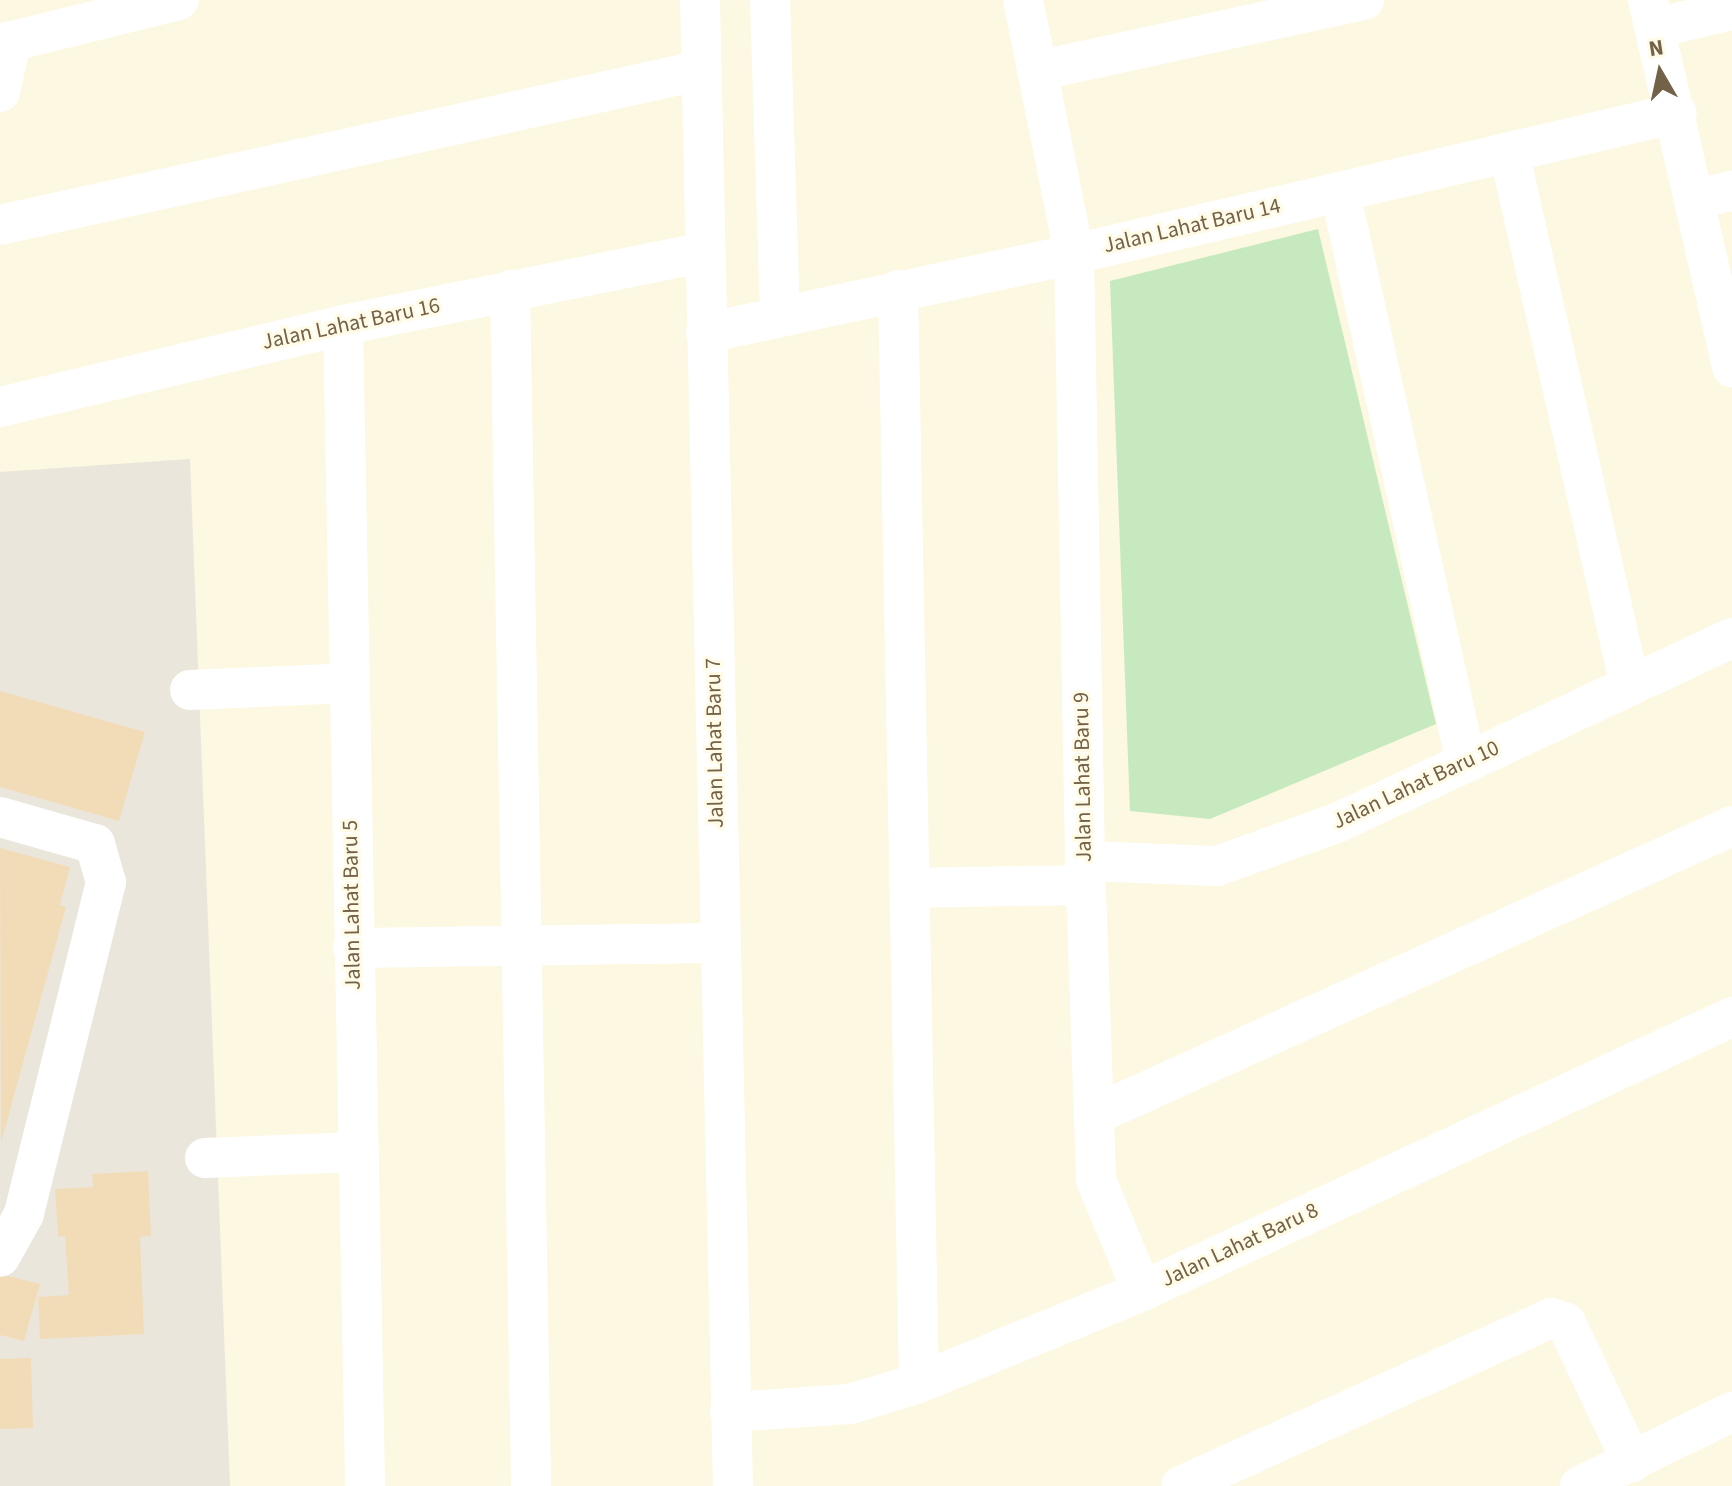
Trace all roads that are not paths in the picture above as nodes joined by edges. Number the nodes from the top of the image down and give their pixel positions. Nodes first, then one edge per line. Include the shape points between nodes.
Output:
1 (179, 0) edge
2 (700, 0) edge
3 (770, 0) edge
4 (1023, 0) edge
5 (1364, 0) edge
6 (1732, 10) edge
7 (1651, 14) edge
8 (6, 42) edge
9 (702, 70) junction
10 (1037, 71) junction
11 (0, 92) edge
12 (1677, 113) junction
13 (1509, 152) junction
14 (1340, 192) junction
15 (1714, 195) edge
16 (0, 225) edge
17 (705, 252) junction
18 (1074, 254) junction
19 (510, 290) junction
20 (898, 290) junction
21 (780, 316) junction
22 (343, 325) junction
23 (706, 333) junction
24 (1732, 368) edge
25 (0, 407) edge
26 (1732, 638) edge
27 (348, 683) junction
28 (1630, 686) junction
29 (190, 690) dead end
30 (1466, 762) junction
31 (0, 817) edge
32 (1732, 826) edge
33 (1085, 873) junction
34 (909, 888) junction
35 (719, 943) junction
36 (521, 946) junction
37 (353, 948) junction
38 (1732, 1017) edge
39 (1094, 1115) junction
40 (357, 1152) junction
41 (205, 1158) dead end
42 (0, 1257) edge
43 (1142, 1291) junction
44 (919, 1383) junction
45 (730, 1412) junction
46 (1732, 1412) edge
47 (1632, 1462) junction
48 (365, 1486) edge
49 (531, 1486) edge
50 (733, 1486) edge
51 (1181, 1486) edge
52 (1580, 1486) edge

1 - 8 street
2 - 9 street, Jalan Lahat Baru 7
3 - 21 street
4 - 10 street, Jalan Lahat Baru 9
5 - 10 street
6 - 7 street
7 - 12 street
8 - 11 street
9 - 16 street
9 - 17 street, Jalan Lahat Baru 7
10 - 18 street, Jalan Lahat Baru 9
12 - 13 street, Jalan Lahat Baru 14
12 - 15 street
13 - 14 street, Jalan Lahat Baru 14
13 - 28 street
14 - 18 street, Jalan Lahat Baru 14
14 - 30 street
15 - 24 street
17 - 19 street, Jalan Lahat Baru 16
17 - 23 street, Jalan Lahat Baru 7
18 - 20 street, Jalan Lahat Baru 14
18 - 33 street, Jalan Lahat Baru 9
19 - 22 street, Jalan Lahat Baru 16
19 - 36 street
20 - 21 street, Jalan Lahat Baru 14
20 - 34 street
21 - 23 street, Jalan Lahat Baru 14
22 - 25 street, Jalan Lahat Baru 16
22 - 27 street, Jalan Lahat Baru 5
23 - 35 street, Jalan Lahat Baru 7
26 - 28 street, Jalan Lahat Baru 10
27 - 29 street
27 - 37 street, Jalan Lahat Baru 5
28 - 30 street, Jalan Lahat Baru 10
30 - 33 street, Jalan Lahat Baru 10 via 1339,822 1217,866
31 - 42 street via 95,844 106,882 24,1214
32 - 39 street
33 - 34 street, Jalan Lahat Baru 10
33 - 39 street, Jalan Lahat Baru 9
34 - 44 street
35 - 36 street
35 - 45 street, Jalan Lahat Baru 7
36 - 37 street
36 - 49 street
37 - 40 street, Jalan Lahat Baru 5
38 - 43 street, Jalan Lahat Baru 8
39 - 43 street, Jalan Lahat Baru 9 via 1096,1180
40 - 41 street
40 - 48 street, Jalan Lahat Baru 5
43 - 44 street, Jalan Lahat Baru 8
44 - 45 street, Jalan Lahat Baru 8 via 850,1404
45 - 50 street, Jalan Lahat Baru 7
46 - 47 street
47 - 51 street via 1566,1323 1551,1318
47 - 52 street

